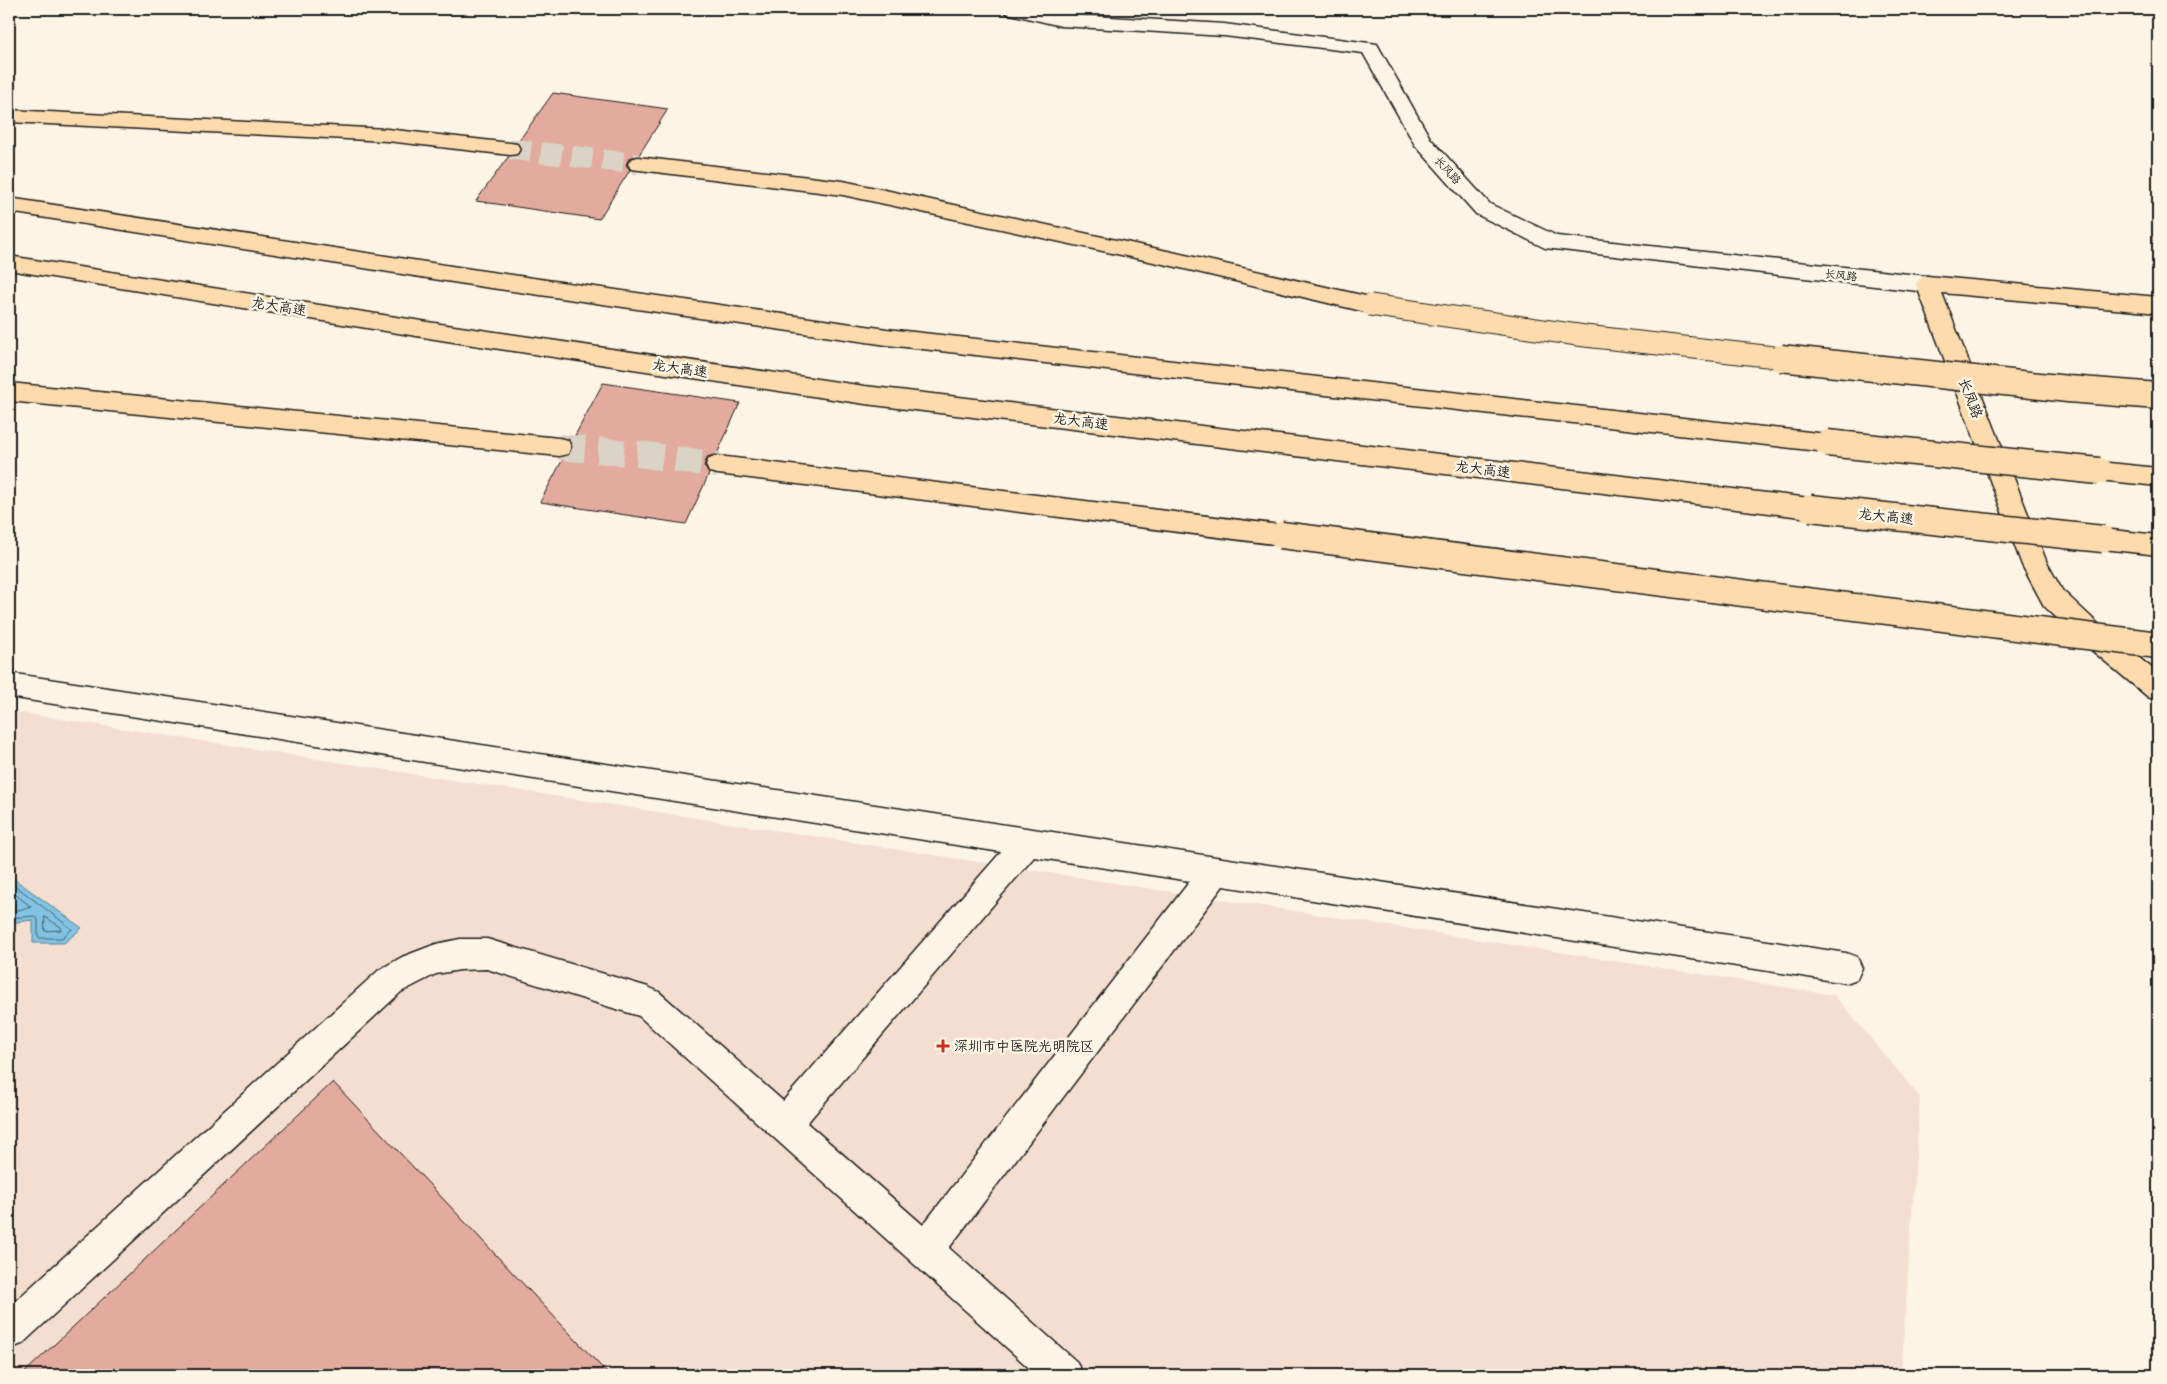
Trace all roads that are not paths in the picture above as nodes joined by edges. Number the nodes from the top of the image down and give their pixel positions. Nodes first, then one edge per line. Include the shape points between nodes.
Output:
1 (1012, 9) edge
2 (9, 116) edge
3 (510, 149) tunnel mouth
4 (638, 164) tunnel mouth
5 (9, 205) edge
6 (9, 263) edge
7 (1927, 284) junction
8 (2158, 305) edge
9 (9, 392) edge
10 (2158, 396) edge
11 (559, 447) tunnel mouth
12 (718, 465) tunnel mouth
13 (2158, 477) edge
14 (2158, 545) edge
15 (2158, 645) edge
16 (9, 685) edge
17 (2158, 689) edge
18 (1028, 842) junction
19 (1216, 871) junction
20 (1846, 968) dead end
21 (784, 1125) junction
22 (925, 1252) junction
23 (9, 1331) edge
24 (1064, 1375) edge

1 - 7 street, 长风路 via 1061,20 1224,30 1370,48 1422,141 1483,209 1553,244
2 - 3 main road via 388,135
4 - 10 main road, bridge via 843,188 1370,305 1585,336
5 - 13 main road, bridge via 484,279 887,337
6 - 14 main road, 龙大高速, bridge via 865,395 1810,508
7 - 8 main road
7 - 17 main road, 长凤路 via 2035,565 2053,598
9 - 11 main road
12 - 15 main road, bridge
16 - 18 street
18 - 19 street
18 - 21 street
19 - 20 street
19 - 22 street
21 - 22 street
21 - 23 street via 648,1003 487,954 463,953 438,958 413,967 368,999
22 - 24 street

